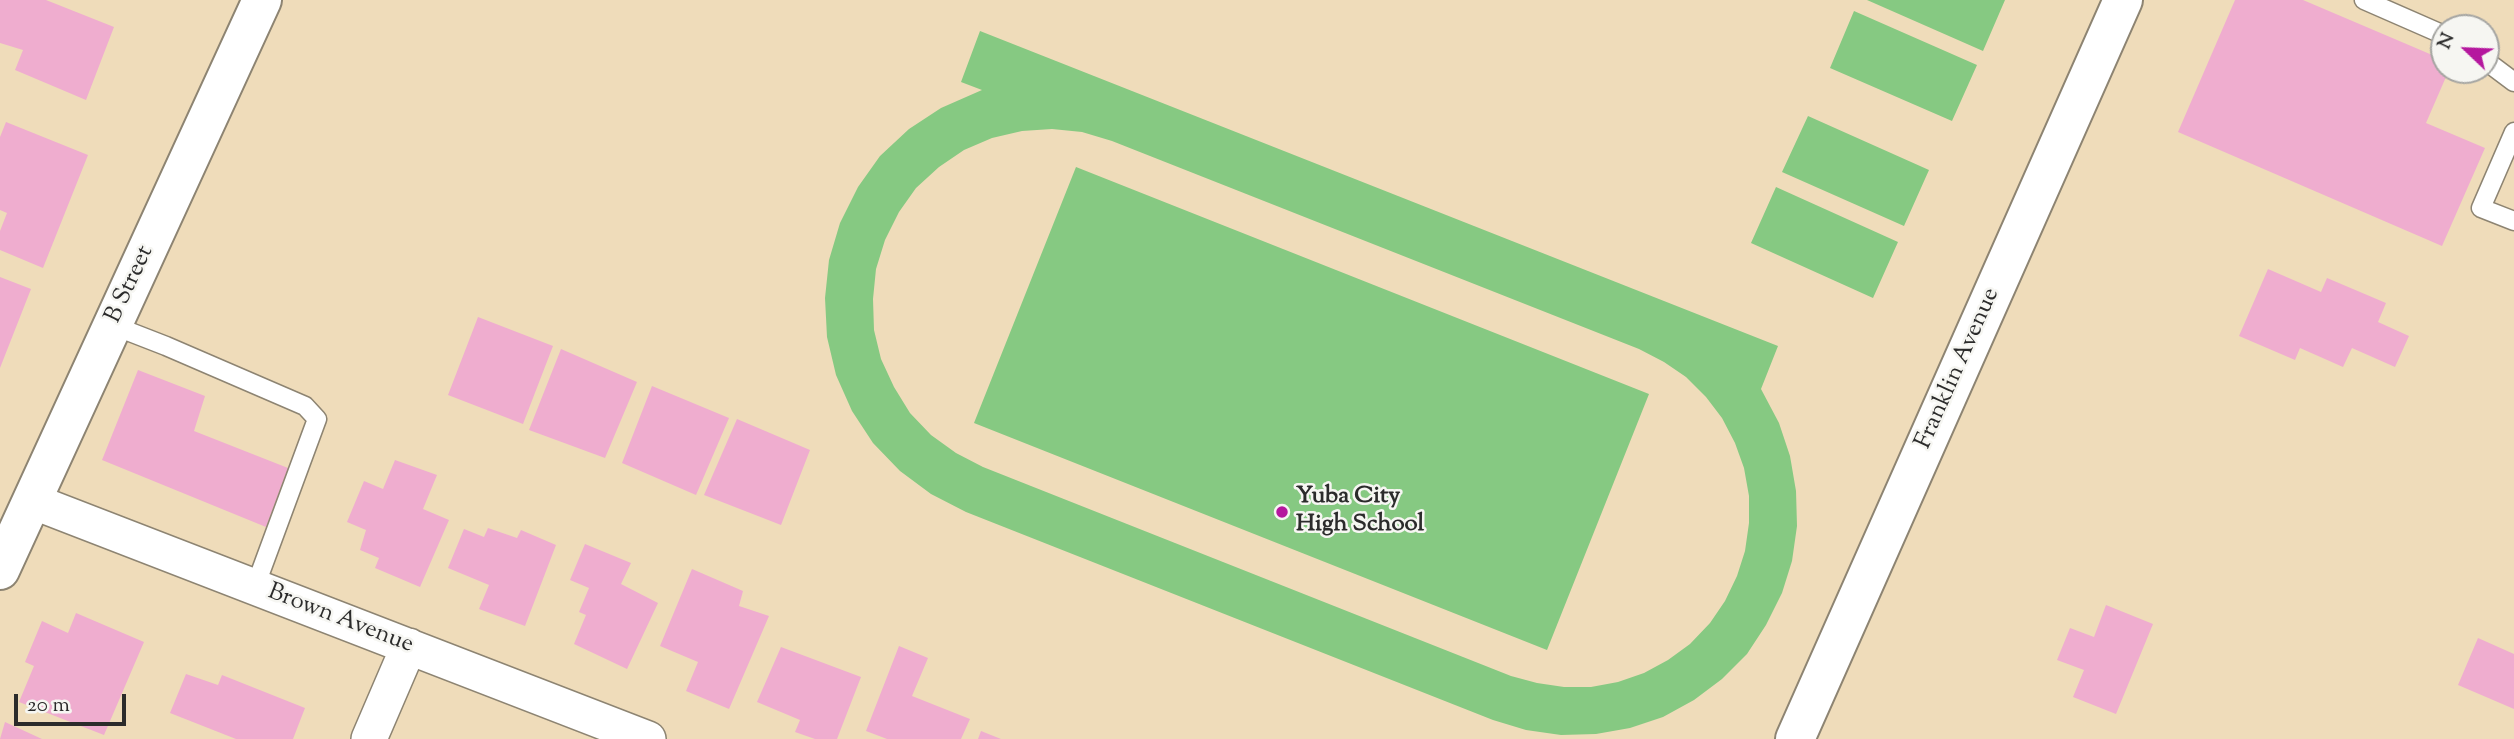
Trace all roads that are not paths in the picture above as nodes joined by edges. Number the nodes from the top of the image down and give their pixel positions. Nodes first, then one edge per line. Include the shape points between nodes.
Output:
1 (262, 0) edge
2 (2123, 0) edge
3 (2364, 0) edge
4 (2430, 29) edge
5 (2514, 132) edge
6 (2514, 221) edge
7 (112, 325) junction
8 (32, 500) junction
9 (0, 570) edge
10 (255, 587) junction
11 (409, 646) junction
12 (369, 739) edge
13 (648, 739) edge
14 (1795, 739) edge

1 - 7 street, B Street
2 - 14 street, Franklin Avenue
3 - 4 lane
5 - 6 lane via 2481,208
7 - 8 street, B Street
7 - 10 lane via 305,406 317,419
8 - 9 street, B Street
8 - 10 street, Brown Avenue
10 - 11 street, Brown Avenue
11 - 12 street
11 - 13 street, Brown Avenue

